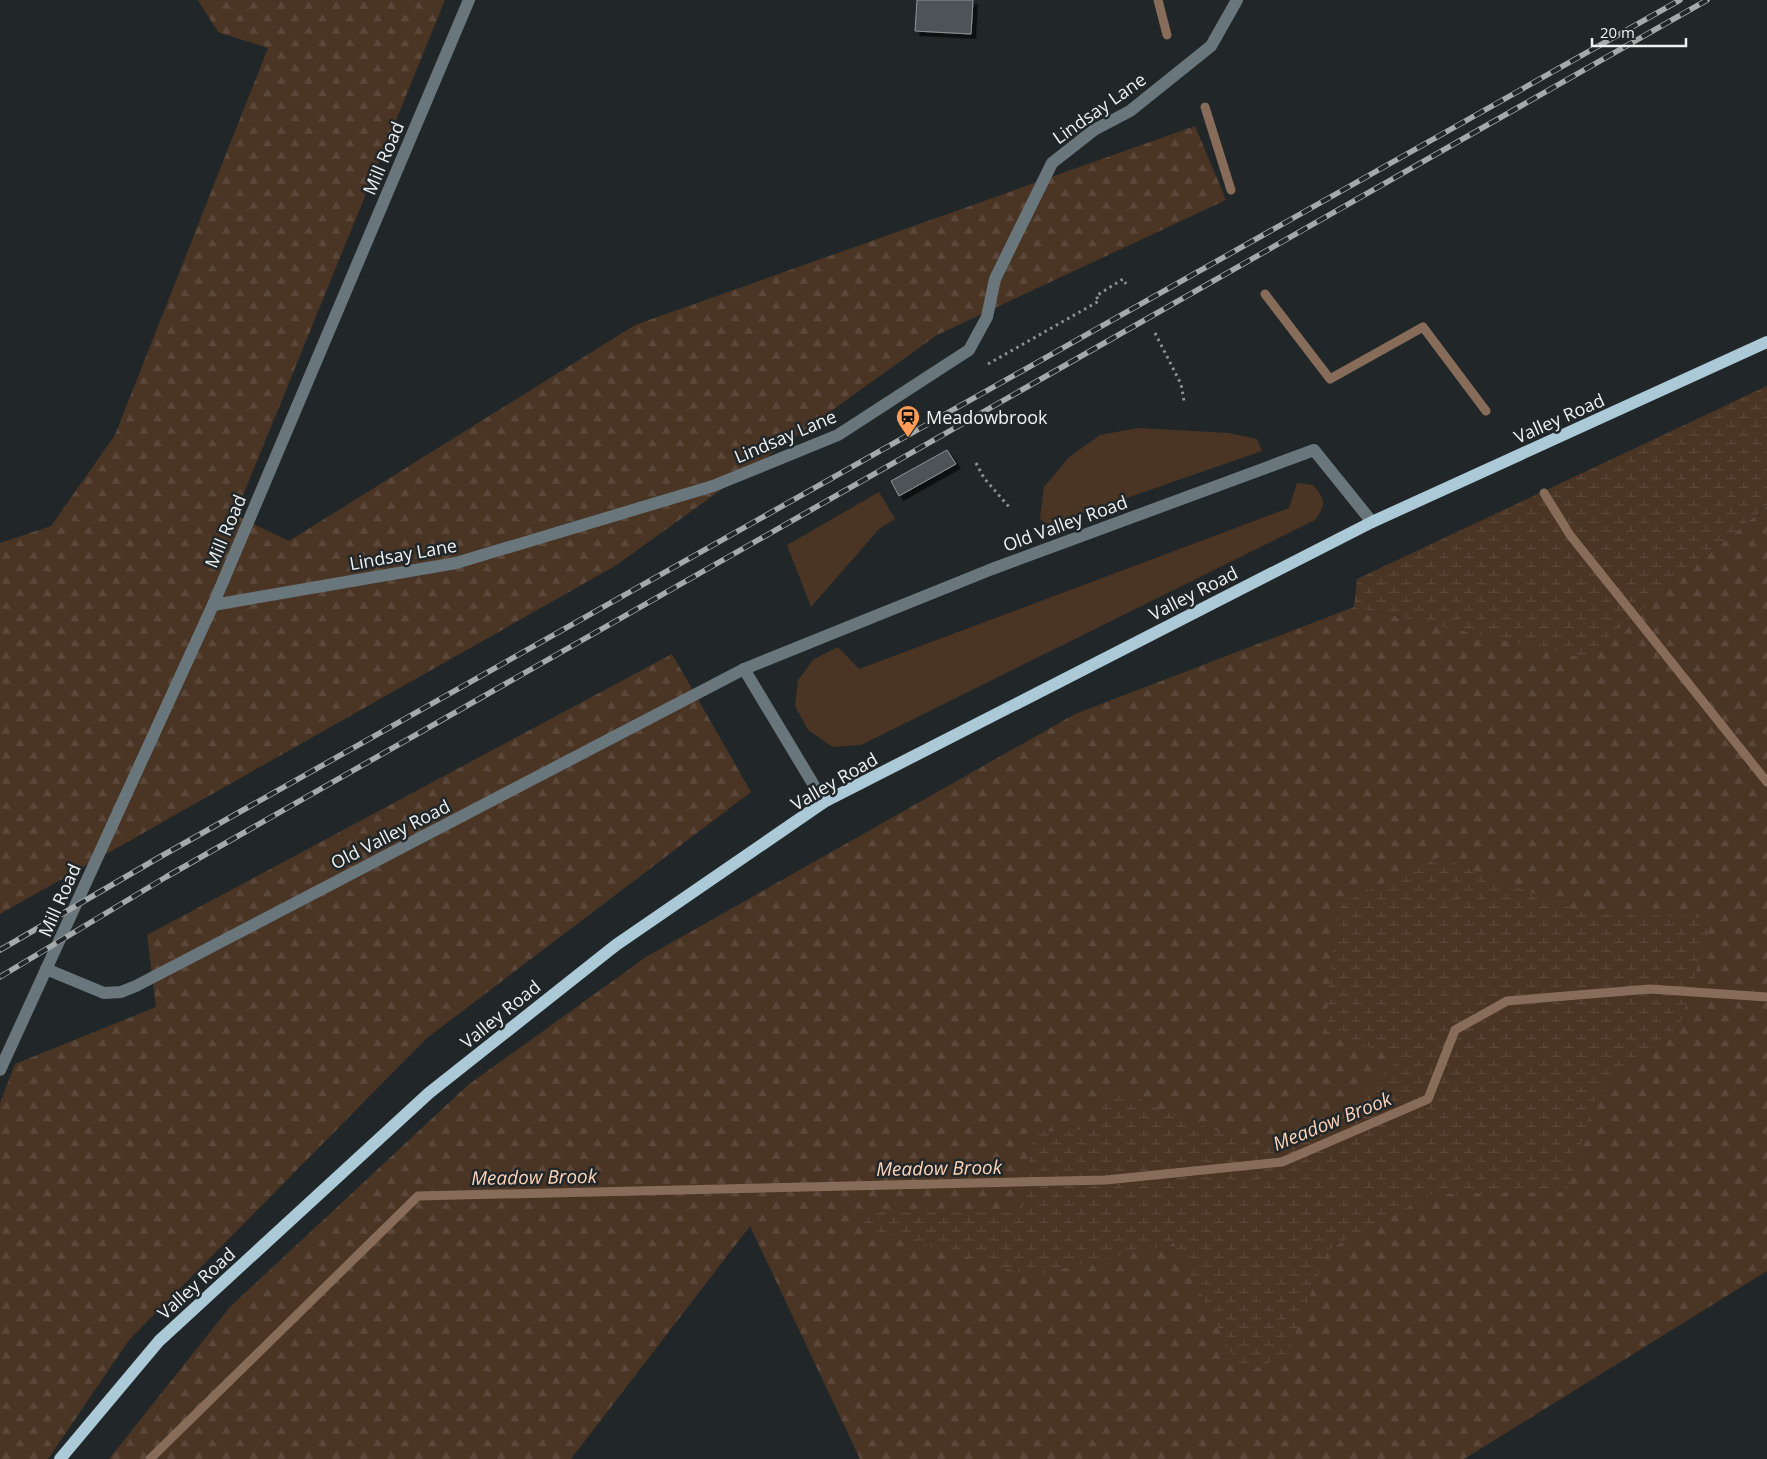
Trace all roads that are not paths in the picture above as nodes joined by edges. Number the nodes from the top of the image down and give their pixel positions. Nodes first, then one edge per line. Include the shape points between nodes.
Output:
1 (469, 0) edge
2 (1238, 0) edge
3 (1767, 342) edge
4 (1372, 522) junction
5 (213, 605) junction
6 (744, 669) junction
7 (824, 802) junction
8 (46, 969) junction
9 (0, 1070) edge
10 (60, 1459) edge

1 - 5 street, Mill Road
2 - 5 street, Lindsay Lane via 1211,46 1130,111 1094,130 1052,163 995,279 987,317 969,350 838,435 713,486 456,563
3 - 4 main road, Valley Road
4 - 6 street, Old Valley Road via 1314,450 992,569
4 - 7 main road, Valley Road
5 - 8 street, Mill Road
6 - 7 street
6 - 8 street, Old Valley Road via 136,986 121,992 104,993
7 - 10 main road, Valley Road via 616,945 429,1093 159,1340
8 - 9 street, Mill Road

